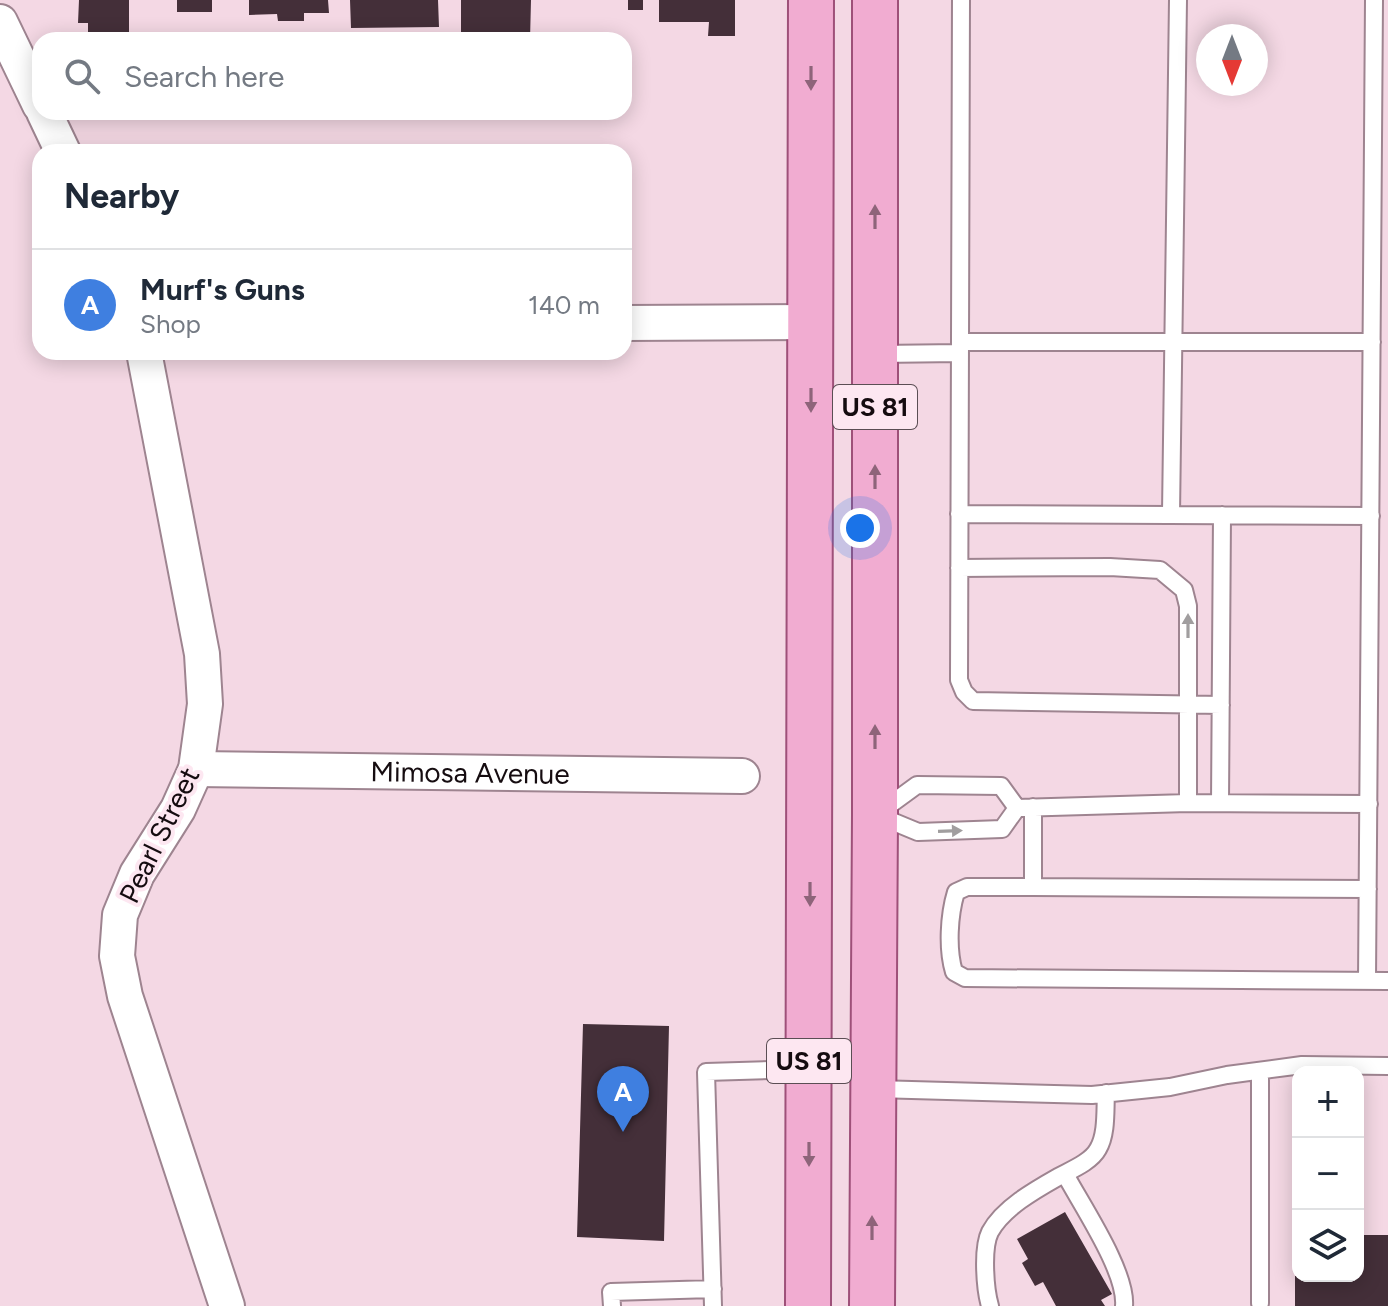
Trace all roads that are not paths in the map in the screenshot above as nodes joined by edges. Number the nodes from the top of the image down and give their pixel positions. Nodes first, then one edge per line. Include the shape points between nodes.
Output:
1 (811, 0) edge
2 (875, 0) edge
3 (961, 0) edge
4 (1178, 0) edge
5 (1374, 0) edge
6 (0, 22) edge
7 (32, 88) edge
8 (48, 120) edge
9 (59, 144) edge
10 (811, 322) junction
11 (632, 323) edge
12 (1174, 342) junction
13 (1372, 342) junction
14 (960, 348) junction
15 (875, 354) junction
16 (146, 360) edge
17 (959, 514) junction
18 (1171, 514) junction
19 (1222, 515) junction
20 (1371, 516) junction
21 (959, 568) junction
22 (1188, 704) junction
23 (1221, 705) junction
24 (196, 769) junction
25 (742, 776) dead end
26 (1188, 803) junction
27 (1220, 803) junction
28 (1369, 804) junction
29 (1025, 807) junction
30 (875, 815) junction
31 (810, 816) junction
32 (1033, 887) junction
33 (1368, 889) junction
34 (1367, 981) junction
35 (1388, 981) edge
36 (1388, 1066) edge
37 (809, 1069) junction
38 (1260, 1071) junction
39 (872, 1089) junction
40 (1106, 1093) junction
41 (1065, 1174) junction
42 (713, 1298) edge
43 (1260, 1303) dead end
44 (227, 1306) edge
45 (612, 1306) edge
46 (808, 1306) edge
47 (872, 1306) edge
48 (990, 1306) edge
49 (1124, 1306) edge

1 -> 10 main road, US 81
15 -> 2 main road, US 81
3 - 14 lane
4 - 12 lane
5 - 13 lane
6 - 7 street
8 - 9 street
10 - 11 street
10 -> 31 main road, US 81
12 - 13 lane
12 - 14 lane
12 - 18 lane
13 - 20 lane
14 - 15 lane
14 - 17 lane
30 -> 15 main road, US 81
16 - 24 street, Pearl Street via 202,654 205,704
17 - 18 lane
17 - 21 lane
18 - 19 lane
19 - 20 lane
19 - 23 lane
20 - 28 lane
22 -> 21 lane via 1188,606 1184,590 1160,570
21 - 22 lane via 959,680 973,701
22 - 23 lane
22 - 26 lane
23 - 27 lane
24 - 25 street, Mimosa Avenue
24 - 44 street, Pearl Street via 137,874 120,915 117,956 125,996
26 - 27 lane
26 - 29 lane
27 - 28 lane
28 - 33 lane
30 -> 29 lane via 918,832 1002,829
29 - 30 lane via 1001,786 917,785
29 - 32 lane
30 - 31 main road
30 - 39 main road, US 81
31 -> 37 main road, US 81
32 - 33 lane
32 - 34 lane via 967,887 956,892 954,972 965,978
33 - 34 lane
34 - 35 lane
36 - 38 lane via 1302,1065
37 - 42 lane via 706,1072
37 -> 46 main road, US 81
38 - 40 lane
38 - 43 lane
39 - 40 lane
47 -> 39 main road, US 81
40 - 41 lane via 1098,1150
41 - 48 lane via 1035,1190 989,1234 985,1264
41 - 49 lane via 1117,1269
42 - 45 lane via 611,1292

